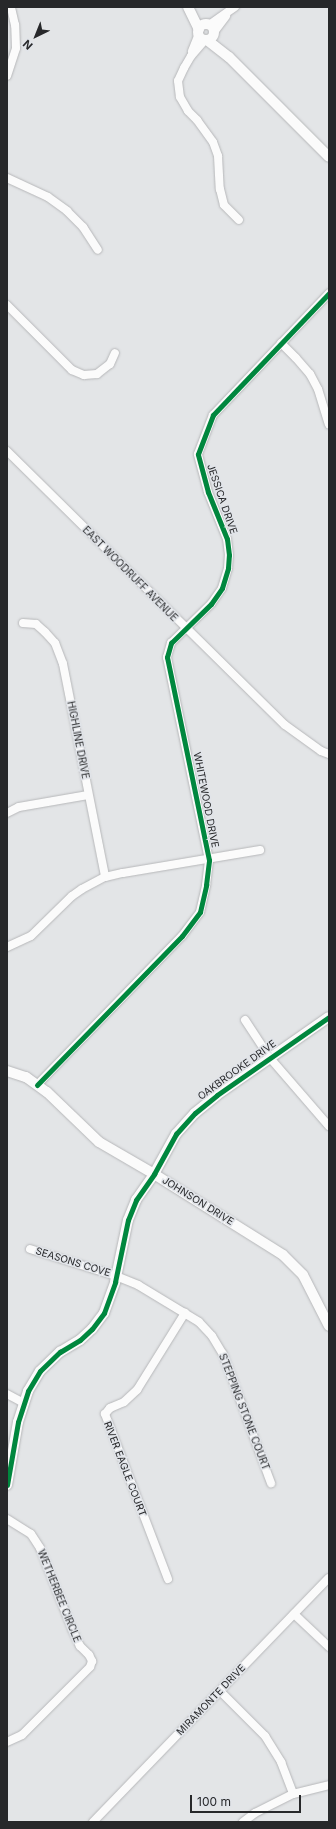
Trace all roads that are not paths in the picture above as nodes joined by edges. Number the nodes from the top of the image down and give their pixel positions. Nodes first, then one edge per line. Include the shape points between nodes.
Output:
1 (11, 7) edge
2 (189, 9) edge
3 (232, 10) edge
4 (206, 33) junction
5 (7, 76) edge
6 (329, 157) edge
7 (7, 178) edge
8 (239, 220) dead end
9 (98, 250) dead end
10 (329, 293) edge
11 (7, 305) edge
12 (281, 343) junction
13 (115, 354) dead end
14 (327, 414) edge
15 (329, 424) edge
16 (7, 451) edge
17 (22, 623) dead end
18 (185, 628) junction
19 (329, 754) edge
20 (88, 795) junction
21 (7, 813) edge
22 (260, 850) dead end
23 (209, 860) junction
24 (105, 877) junction
25 (7, 948) edge
26 (329, 1017) edge
27 (245, 1020) dead end
28 (270, 1058) junction
29 (7, 1071) edge
30 (37, 1085) junction
31 (329, 1126) edge
32 (154, 1174) junction
33 (30, 1249) dead end
34 (116, 1276) junction
35 (185, 1313) junction
36 (329, 1326) edge
37 (7, 1394) edge
38 (24, 1403) junction
39 (271, 1483) dead end
40 (7, 1485) edge
41 (7, 1519) edge
42 (329, 1578) edge
43 (168, 1579) dead end
44 (294, 1614) junction
45 (329, 1647) edge
46 (220, 1691) junction
47 (7, 1742) edge
48 (329, 1785) edge
49 (293, 1794) junction
50 (93, 1822) edge
51 (243, 1822) edge

1 - 5 street via 16,48
2 - 4 street via 200,19
3 - 4 street
4 - 6 street
4 - 8 street via 178,81 180,97 213,142 218,156 220,189 224,205
7 - 9 street via 48,197 67,211
10 - 12 street
11 - 13 street via 72,370 84,375 97,374 110,364
12 - 14 street via 310,374
12 - 18 street, JESSICA DRIVE via 213,415 201,444 198,454 208,492 227,539 228,568 222,588 211,604
14 - 15 street
16 - 18 street, EAST WOODRUFF AVENUE
17 - 20 street, HIGHLINE DRIVE via 36,624 55,643 63,664
18 - 19 street, EAST WOODRUFF AVENUE via 285,725
18 - 23 street, WHITEWOOD DRIVE via 171,643 167,658
20 - 21 street via 19,807
20 - 24 street, HIGHLINE DRIVE
22 - 23 street
23 - 24 street
23 - 30 street, WHITEWOOD DRIVE via 200,912 182,936
24 - 25 street via 72,896 31,936
26 - 28 street, OAKBROOKE DRIVE
27 - 28 street
28 - 31 street
28 - 32 street, OAKBROOKE DRIVE via 216,1094 195,1113 176,1134
29 - 30 street, JOHNSON DRIVE via 26,1077
30 - 32 street, JOHNSON DRIVE via 76,1118 99,1142
32 - 34 street, OAKBROOKE DRIVE via 136,1200 128,1220
32 - 36 street, JOHNSON DRIVE via 283,1255 303,1275
33 - 34 street, SEASONS COVE
34 - 35 street, STEPPING STONE COURT
34 - 38 street, OAKBROOKE DRIVE via 104,1313 92,1329 60,1352 40,1372
35 - 39 street, STEPPING STONE COURT via 199,1322 212,1336 223,1354
35 - 43 street, RIVER EAGLE COURT via 137,1390 105,1414
37 - 38 street
38 - 40 street, OAKBROOKE DRIVE via 18,1422
41 - 47 street, WETHERBEE CIRCLE via 31,1534 40,1548 72,1629 80,1646 92,1661 22,1735
42 - 44 street, MIRAMONTE DRIVE
44 - 45 street
44 - 46 street, MIRAMONTE DRIVE
46 - 49 street via 265,1736 281,1762
46 - 50 street, MIRAMONTE DRIVE
48 - 49 street
49 - 51 street

